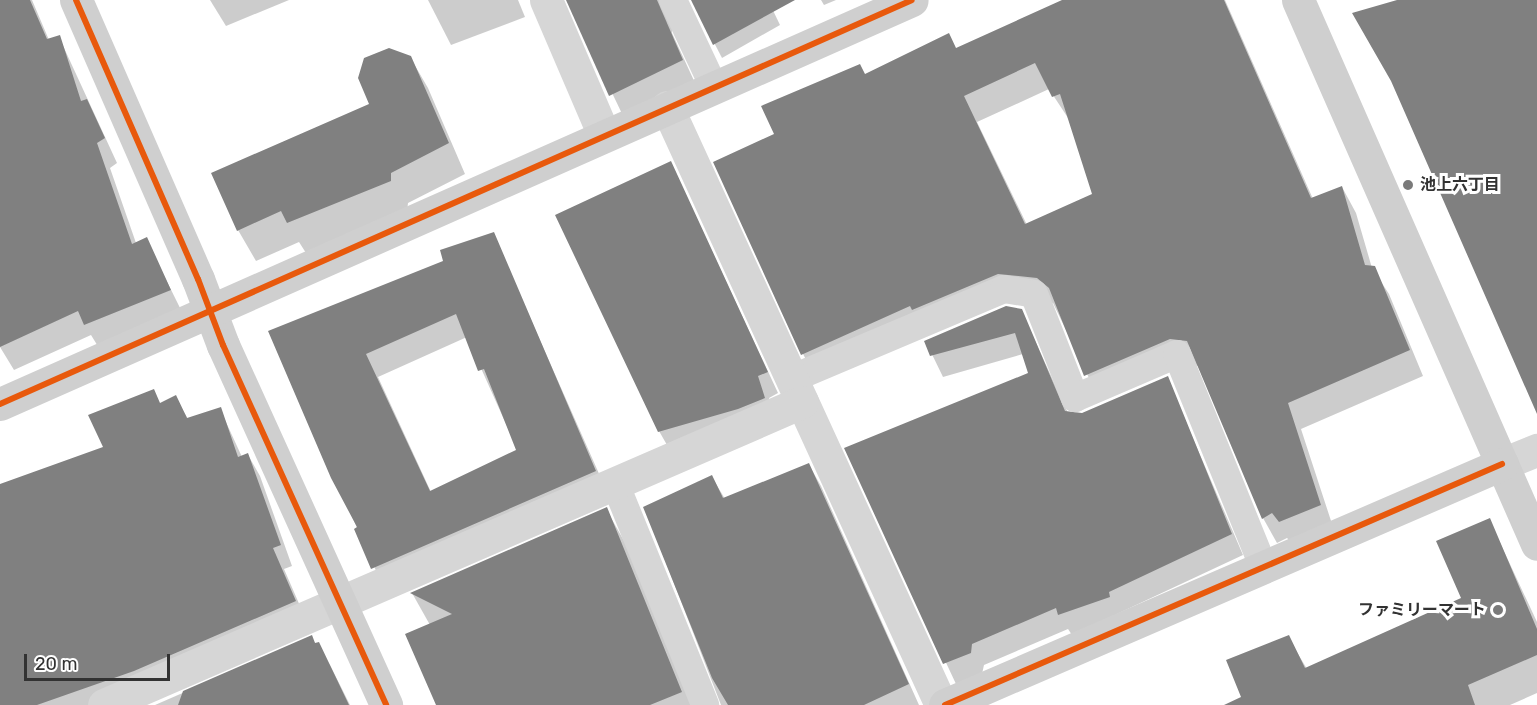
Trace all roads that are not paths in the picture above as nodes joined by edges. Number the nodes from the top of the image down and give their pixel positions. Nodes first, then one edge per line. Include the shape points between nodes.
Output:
1 (76, 0) edge
2 (546, 0) edge
3 (673, 0) edge
4 (912, 0) edge
5 (1298, 0) edge
6 (714, 87) junction
7 (667, 107) junction
8 (604, 135) junction
9 (211, 312) junction
10 (797, 390) junction
11 (0, 404) edge
12 (1537, 450) edge
13 (1502, 464) junction
14 (615, 483) junction
15 (1537, 544) edge
16 (1263, 566) junction
17 (340, 602) junction
18 (148, 696) edge
19 (955, 703) edge
20 (104, 705) edge
21 (386, 705) edge
22 (705, 705) edge

1 - 9 street
2 - 8 street
3 - 6 lane
4 - 6 street
5 - 13 street
6 - 7 street
7 - 8 street
7 - 10 street
8 - 9 street
9 - 11 street
9 - 17 street
10 - 14 street
10 - 16 lane via 1004,289 1034,294 1075,398 1177,354
10 - 19 street
12 - 13 street
13 - 15 street
13 - 16 street
14 - 17 street
14 - 22 lane
16 - 19 street
17 - 18 street
17 - 21 street
18 - 20 street

